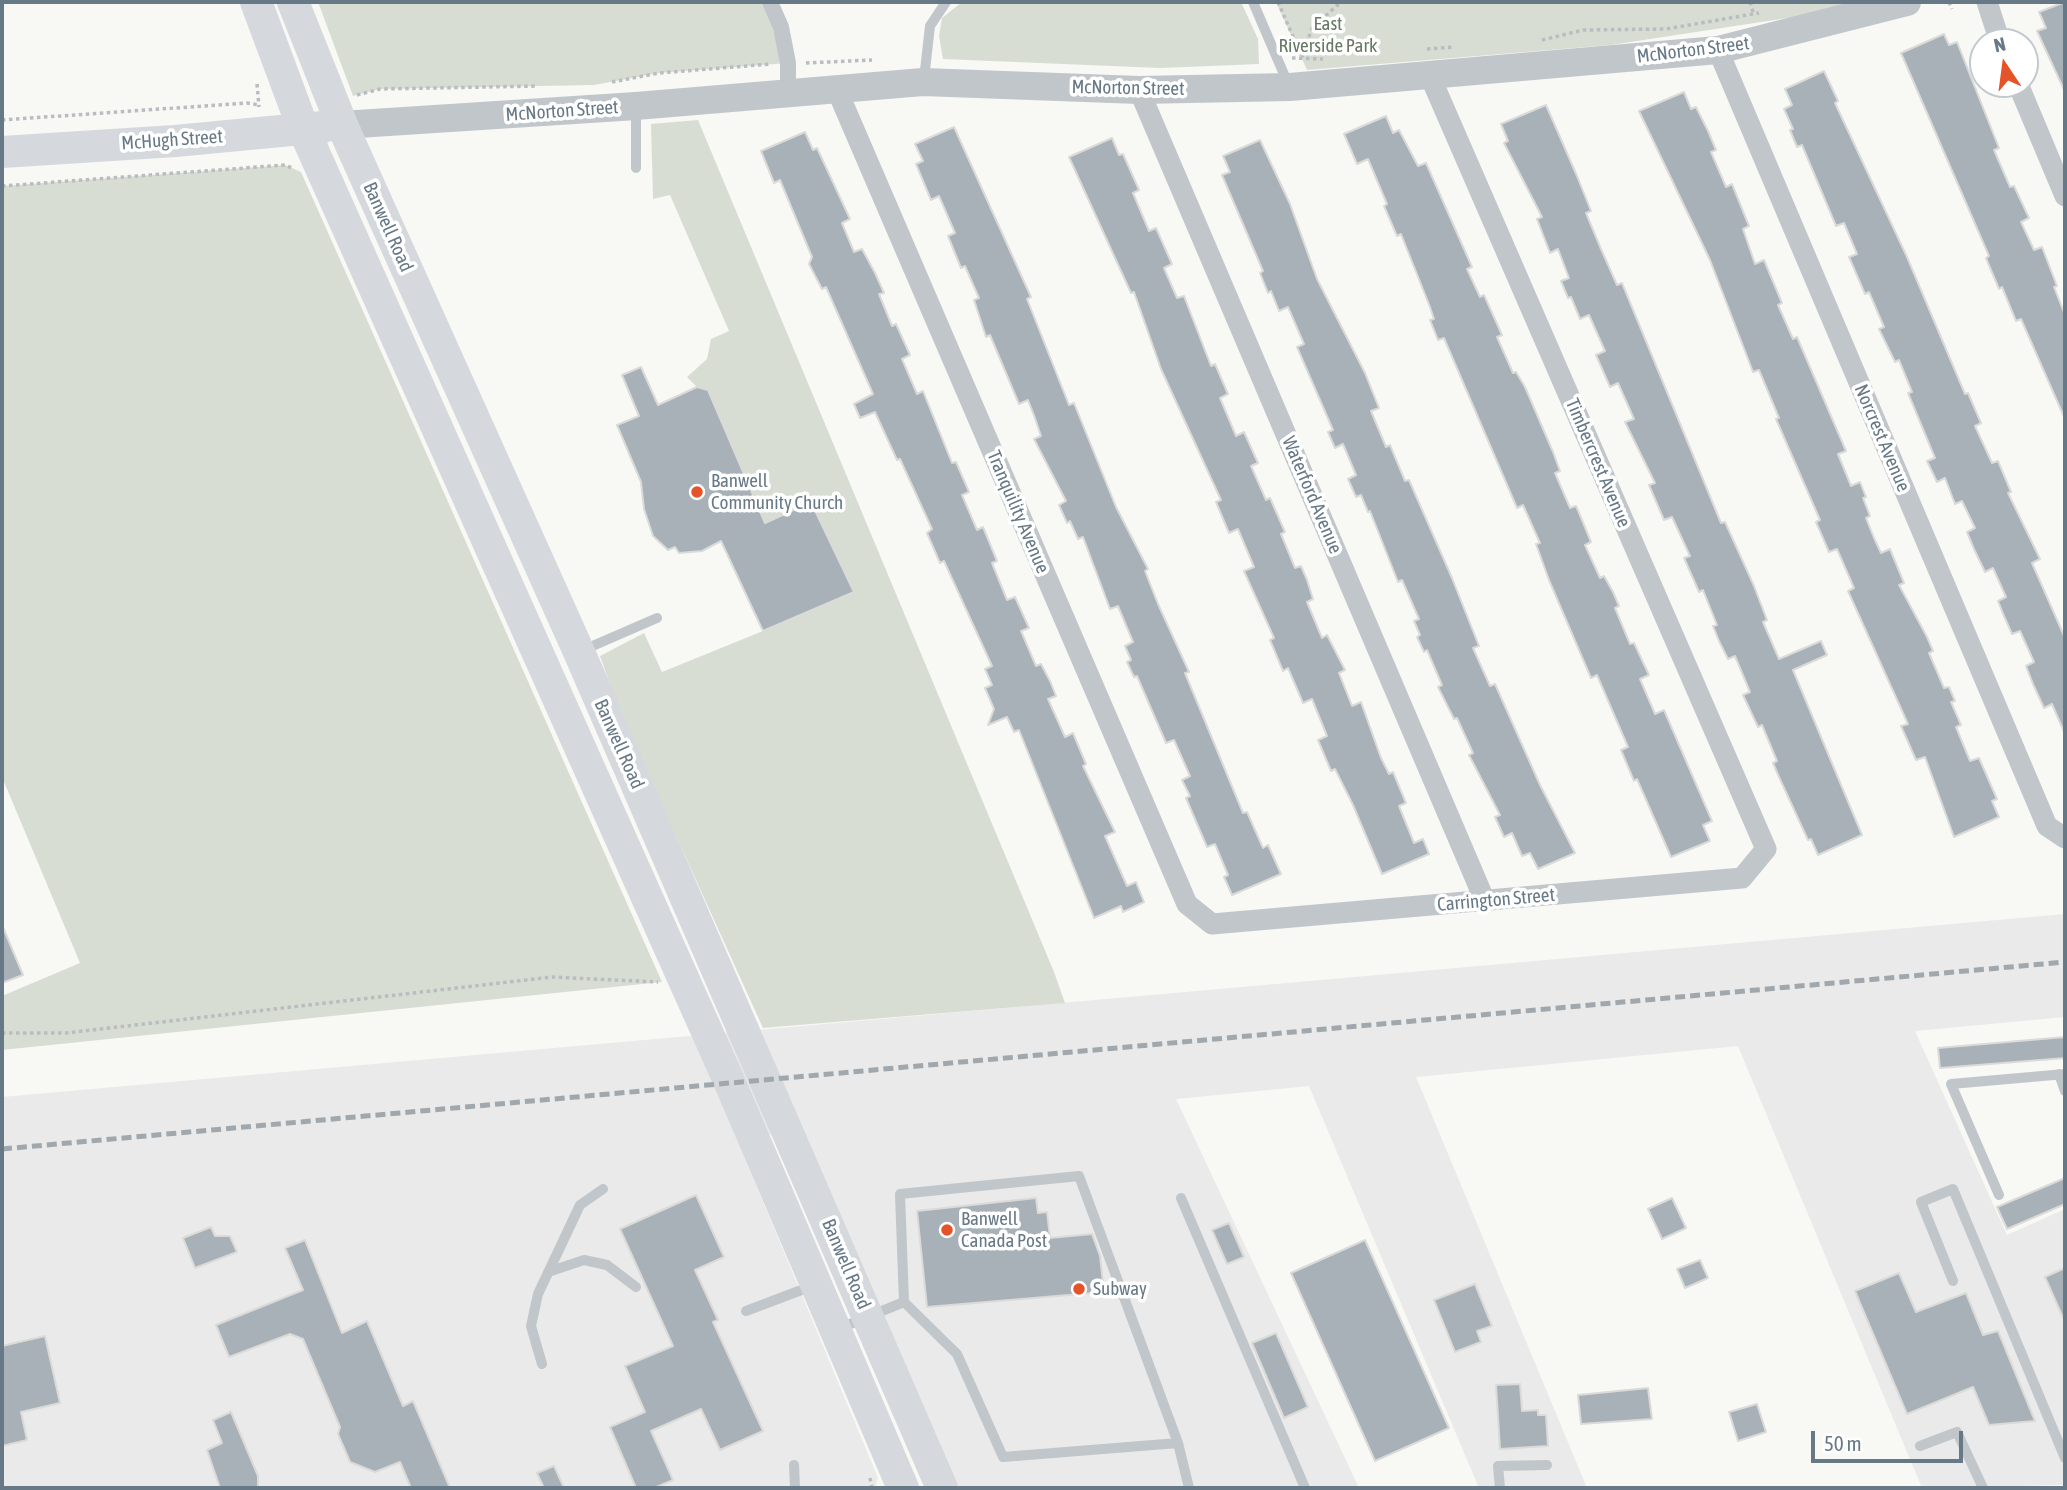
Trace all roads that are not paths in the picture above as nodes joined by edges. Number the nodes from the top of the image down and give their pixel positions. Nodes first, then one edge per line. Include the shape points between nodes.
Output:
1 (256, 2) edge
2 (293, 2) edge
3 (770, 2) edge
4 (946, 2) edge
5 (1253, 2) edge
6 (1907, 2) edge
7 (1987, 2) edge
8 (1995, 28) edge
9 (1718, 50) junction
10 (1430, 76) junction
11 (923, 82) junction
12 (1290, 87) junction
13 (837, 90) junction
14 (1139, 90) junction
15 (788, 93) junction
16 (2024, 98) edge
17 (636, 106) junction
18 (342, 125) junction
19 (303, 128) junction
20 (2, 152) edge
21 (636, 168) dead end
22 (2065, 196) edge
23 (657, 618) dead end
24 (579, 652) junction
25 (2065, 838) edge
26 (1766, 849) joint
27 (1485, 901) junction
28 (1212, 924) joint
29 (2062, 1074) edge
30 (2065, 1091) edge
31 (603, 1189) dead end
32 (1999, 1195) dead end
33 (1181, 1198) dead end
34 (548, 1272) junction
35 (1954, 1281) dead end
36 (816, 1284) junction
37 (636, 1287) dead end
38 (904, 1302) junction
39 (746, 1311) dead end
40 (869, 1317) junction
41 (836, 1331) junction
42 (542, 1364) dead end
43 (1178, 1443) junction
44 (1920, 1446) dead end
45 (2065, 1458) edge
46 (794, 1465) dead end
47 (1547, 1465) dead end
48 (795, 1488) edge
49 (903, 1488) edge
50 (942, 1488) edge
51 (1189, 1488) edge
52 (1306, 1488) edge
53 (1500, 1488) edge
54 (1983, 1488) edge

1 - 19 main road, Banwell Road
2 - 18 main road, Banwell Road
3 - 15 street via 781,27
4 - 11 lane via 930,26
5 - 12 lane
6 - 9 street, McNorton Street
7 - 8 street
9 - 10 street, McNorton Street
9 - 25 street, Norcrest Avenue via 2047,826
10 - 12 street, McNorton Street
10 - 26 street, Timbercrest Avenue
11 - 13 street, McNorton Street
11 - 14 street, McNorton Street
12 - 14 street, McNorton Street
13 - 15 street, McNorton Street
13 - 28 street, Tranquility Avenue via 1187,904
14 - 27 street, Waterford Avenue
15 - 17 street, McNorton Street
16 - 22 street
17 - 18 street, McNorton Street
17 - 21 lane
18 - 19 main road, McHugh Street
18 - 24 main road, Banwell Road
19 - 20 main road, McHugh Street
19 - 36 main road, Banwell Road
23 - 24 lane
24 - 40 main road, Banwell Road
26 - 27 street, Carrington Street via 1742,878
27 - 28 street, Carrington Street
29 - 30 lane
29 - 32 lane via 1951,1084
31 - 34 lane via 580,1205
33 - 52 lane
34 - 37 lane via 584,1260 607,1265
34 - 42 lane via 531,1326
35 - 45 lane via 1921,1202 1953,1189
36 - 39 lane
36 - 41 main road, Banwell Road
38 - 40 lane
38 - 43 lane via 957,1354 1003,1457
38 - 43 lane via 900,1194 1079,1176
40 - 41 lane
40 - 50 main road, Banwell Road
41 - 49 main road, Banwell Road
43 - 51 lane
44 - 54 lane via 1956,1432
46 - 48 lane
47 - 53 lane via 1498,1466

